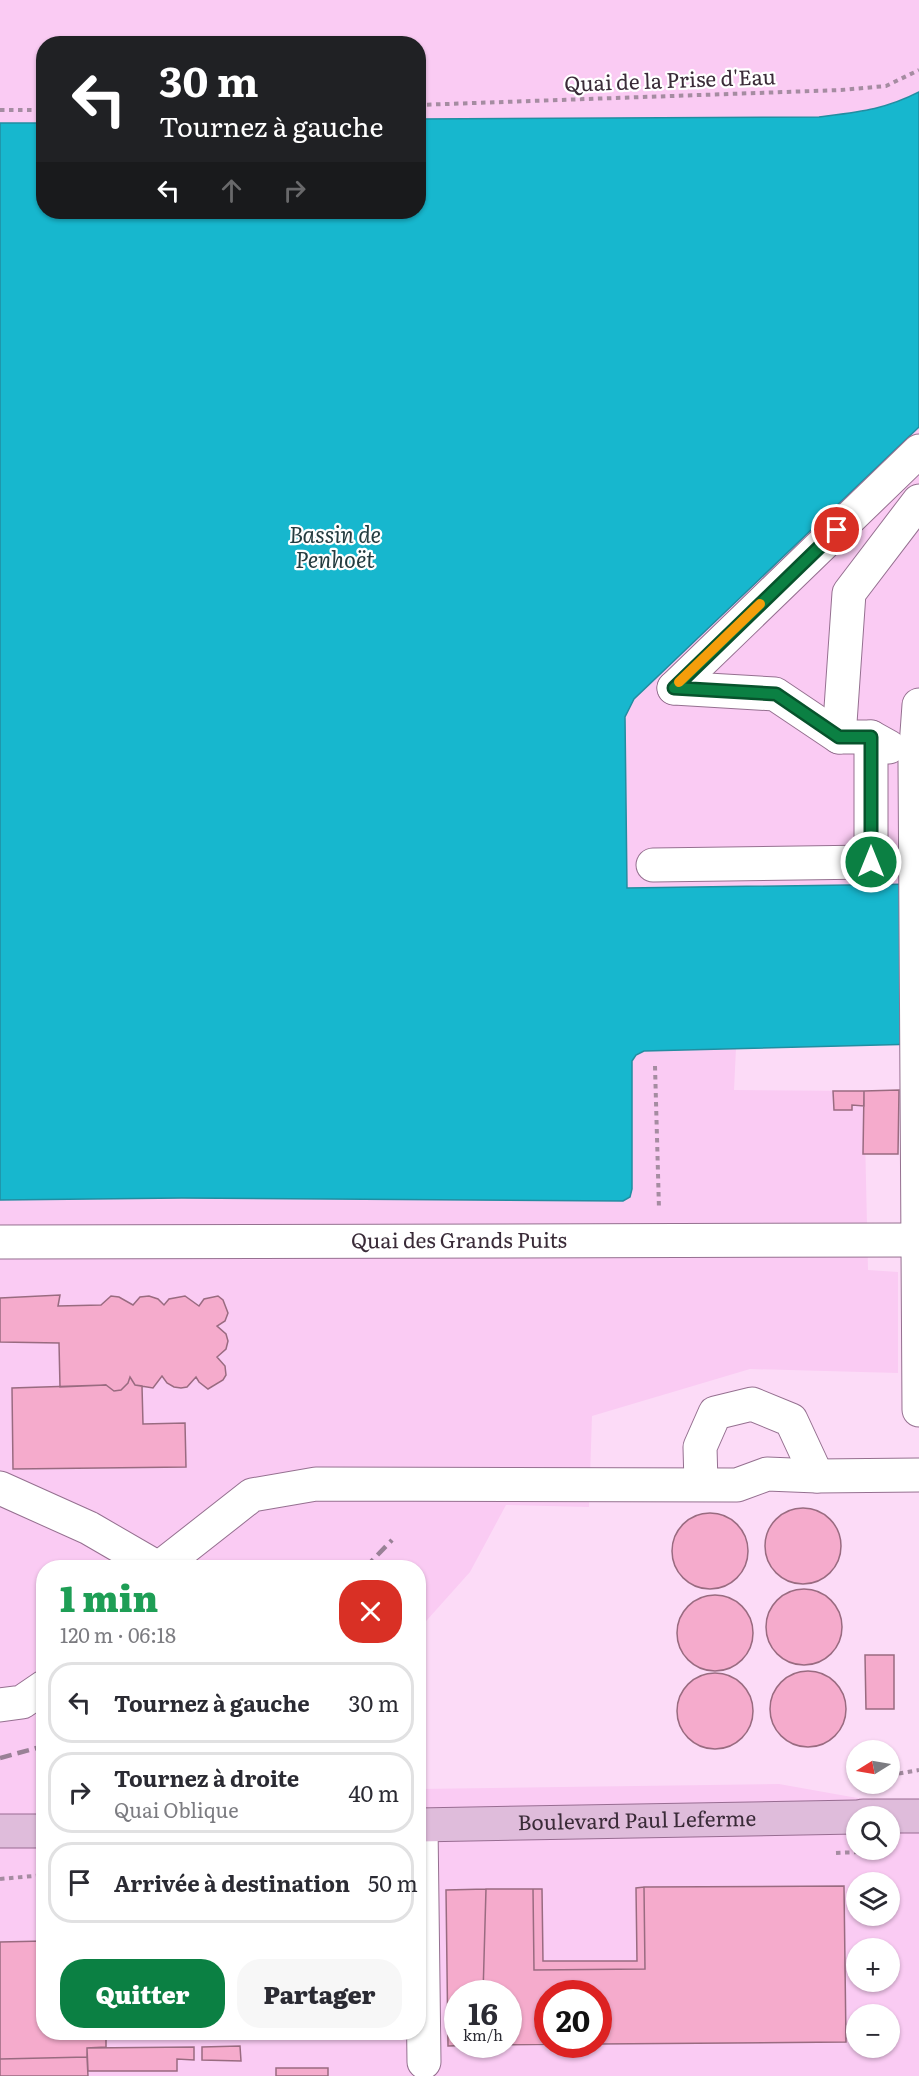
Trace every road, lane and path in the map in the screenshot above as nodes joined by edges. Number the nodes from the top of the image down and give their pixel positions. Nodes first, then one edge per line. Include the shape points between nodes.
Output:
1 (919, 69) edge
2 (426, 105) edge
3 (0, 110) edge
4 (36, 110) edge
5 (919, 451) edge
6 (919, 501) edge
7 (919, 705) edge
8 (855, 737) junction
9 (915, 761) junction
10 (652, 865) dead end
11 (655, 1066) dead end
12 (918, 1068) edge
13 (919, 1215) edge
14 (659, 1240) junction
15 (918, 1240) edge
16 (0, 1242) edge
17 (919, 1410) edge
18 (919, 1475) edge
19 (817, 1476) junction
20 (701, 1484) junction
21 (0, 1488) edge
22 (145, 1560) edge
23 (169, 1560) edge
24 (36, 1693) edge
25 (0, 1705) edge
26 (919, 1770) edge
27 (900, 1773) edge
28 (900, 1816) edge
29 (919, 1816) edge
30 (846, 1817) edge
31 (426, 1825) edge
32 (0, 1831) edge
33 (36, 1831) edge
34 (36, 1876) edge
35 (0, 1879) edge
36 (424, 2040) edge
37 (424, 2061) dead end

1 - 2 path, Quai de la Prise d'Eau via 886,86 841,90
3 - 4 path
5 - 8 street via 674,688 776,694
6 - 8 street via 849,593
7 - 9 street
8 - 9 street
8 - 10 street via 871,862
9 - 12 street
11 - 14 path
12 - 13 street
13 - 15 street
14 - 15 street, Quai des Grands Puits
14 - 16 street, Quai des Grands Puits
15 - 17 street
18 - 19 street
19 - 20 street via 767,1474 737,1485
19 - 20 street via 791,1420 753,1404 715,1413 700,1447
20 - 23 street via 316,1484 252,1496
21 - 22 street via 89,1528
24 - 25 street via 22,1702
26 - 27 path
28 - 29 main road
30 - 31 main road, Boulevard Paul Leferme
32 - 33 main road
34 - 35 path
36 - 37 street

